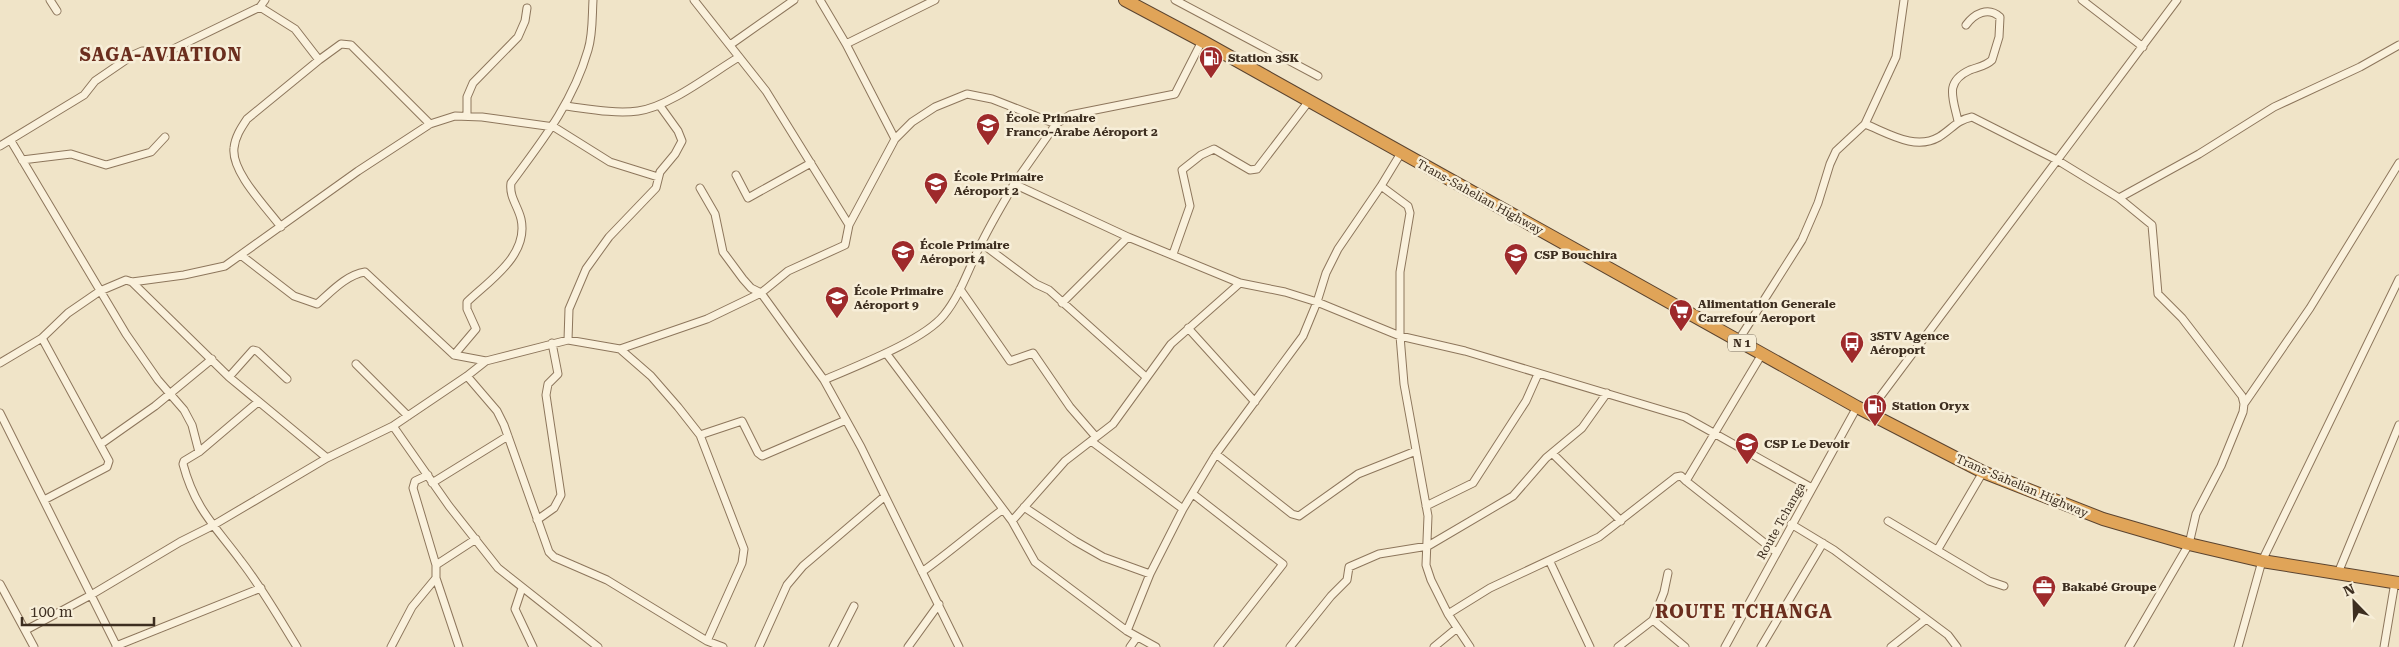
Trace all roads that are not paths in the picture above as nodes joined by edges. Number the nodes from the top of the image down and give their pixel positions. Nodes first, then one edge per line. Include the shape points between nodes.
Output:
1 (50, 0) edge
2 (265, 0) edge
3 (593, 0) edge
4 (694, 0) edge
5 (794, 0) edge
6 (820, 0) edge
7 (935, 0) edge
8 (1125, 0) edge
9 (1175, 0) edge
10 (1904, 0) edge
11 (2082, 0) edge
12 (2177, 0) edge
13 (260, 7) junction
14 (527, 8) dead end
15 (57, 11) dead end
16 (1966, 25) dead end
17 (1202, 41) junction
18 (846, 44) junction
19 (730, 45) junction
20 (2143, 47) junction
21 (2398, 47) edge
22 (739, 57) junction
23 (319, 60) junction
24 (1318, 76) dead end
25 (1309, 101) junction
26 (566, 106) junction
27 (660, 106) junction
28 (466, 116) junction
29 (1958, 122) junction
30 (430, 124) junction
31 (1056, 124) junction
32 (1865, 124) junction
33 (554, 127) junction
34 (165, 137) dead end
35 (894, 140) junction
36 (11, 141) junction
37 (0, 146) edge
38 (1401, 153) junction
39 (22, 160) junction
40 (2057, 160) junction
41 (811, 163) junction
42 (2399, 163) edge
43 (736, 175) dead end
44 (658, 177) junction
45 (1014, 184) junction
46 (1381, 186) junction
47 (700, 188) dead end
48 (2119, 198) junction
49 (849, 225) junction
50 (281, 227) junction
51 (1128, 237) junction
52 (981, 243) junction
53 (1173, 254) junction
54 (242, 256) junction
55 (2399, 279) edge
56 (132, 282) junction
57 (1240, 283) junction
58 (960, 289) junction
59 (100, 291) junction
60 (761, 293) junction
61 (1317, 302) junction
62 (1062, 303) junction
63 (1188, 328) junction
64 (1400, 336) junction
65 (42, 338) junction
66 (568, 340) junction
67 (1738, 340) junction
68 (552, 343) junction
69 (620, 349) junction
70 (886, 353) junction
71 (1762, 354) junction
72 (454, 355) junction
73 (212, 359) junction
74 (486, 361) junction
75 (0, 363) edge
76 (356, 364) dead end
77 (1538, 374) junction
78 (467, 376) junction
79 (229, 377) junction
80 (1146, 377) junction
81 (287, 380) dead end
82 (824, 380) junction
83 (169, 393) junction
84 (1607, 393) junction
85 (258, 402) junction
86 (1255, 402) junction
87 (2244, 404) junction
88 (1863, 410) junction
89 (0, 413) edge
90 (408, 416) junction
91 (846, 420) junction
92 (2399, 425) edge
93 (393, 426) junction
94 (1717, 433) junction
95 (700, 435) junction
96 (508, 436) junction
97 (1093, 439) junction
98 (101, 444) junction
99 (1416, 451) junction
100 (199, 452) junction
101 (1552, 453) junction
102 (1216, 454) junction
103 (327, 458) junction
104 (1983, 472) junction
105 (428, 475) junction
106 (1686, 481) junction
107 (432, 482) junction
108 (1812, 488) junction
109 (1193, 494) junction
110 (885, 496) junction
111 (44, 500) junction
112 (1024, 506) junction
113 (1426, 506) junction
114 (1183, 508) junction
115 (1002, 510) junction
116 (538, 520) junction
117 (1012, 521) junction
118 (1621, 521) junction
119 (1888, 521) dead end
120 (1791, 524) junction
121 (212, 526) junction
122 (476, 540) junction
123 (1823, 542) junction
124 (2189, 544) junction
125 (1428, 546) junction
126 (1938, 549) junction
127 (1776, 552) junction
128 (2262, 561) junction
129 (1550, 562) junction
130 (436, 565) junction
131 (922, 572) junction
132 (1668, 573) dead end
133 (2338, 573) junction
134 (1150, 574) junction
135 (436, 578) junction
136 (2397, 583) edge
137 (2004, 586) dead end
138 (260, 588) junction
139 (522, 588) junction
140 (1, 589) edge
141 (91, 595) junction
142 (939, 604) junction
143 (854, 606) dead end
144 (1448, 614) junction
145 (1653, 620) junction
146 (1925, 620) junction
147 (1457, 628) junction
148 (26, 630) junction
149 (1127, 631) junction
150 (1137, 637) junction
151 (708, 641) junction
152 (34, 647) edge
153 (116, 647) edge
154 (297, 647) edge
155 (391, 647) edge
156 (459, 647) edge
157 (533, 647) edge
158 (598, 647) edge
159 (723, 647) edge
160 (760, 647) edge
161 (833, 647) edge
162 (908, 647) edge
163 (959, 647) edge
164 (1130, 647) edge
165 (1156, 647) edge
166 (1218, 647) edge
167 (1290, 647) edge
168 (1434, 647) edge
169 (1470, 647) edge
170 (1590, 647) edge
171 (1618, 647) edge
172 (1684, 647) edge
173 (1725, 647) edge
174 (1761, 647) edge
175 (1891, 647) edge
176 (1957, 647) edge
177 (2129, 647) edge
178 (2238, 647) edge
179 (2384, 647) edge

1 - 15 street
2 - 13 street
3 - 26 street via 588,50
4 - 19 street
5 - 19 street
6 - 18 street
7 - 18 street
8 - 17 highway, Trans-Sahelian Highway / N 1
9 - 24 street
10 - 32 street via 1896,57
11 - 20 street
12 - 20 street, Route Tchanga
13 - 23 street via 295,29
13 - 36 street via 161,55 142,51 133,55 95,81 84,95
14 - 28 street via 518,38 473,83 467,98
16 - 29 street via 1983,12 2000,18 1992,60 1953,83
17 - 25 highway, Trans-Sahelian Highway / N 1
17 - 31 street via 1175,94 1070,115
18 - 35 street
19 - 22 street
20 - 40 street, Route Tchanga
21 - 48 street via 2274,108
22 - 27 street
22 - 41 street via 766,91
23 - 30 street via 341,44 351,45
23 - 50 street via 247,120 238,132 234,148 235,162 245,180
25 - 38 highway, Trans-Sahelian Highway / N 1
25 - 53 street via 1257,169 1250,170 1214,149 1182,170 1190,206
26 - 27 street via 608,111 638,111
26 - 33 street
27 - 44 street via 682,138
28 - 30 street
28 - 33 street
29 - 32 street via 1940,136 1914,143
29 - 40 street via 1972,117
30 - 50 street
31 - 35 street via 992,99 967,94 935,107 912,122
31 - 45 street
32 - 67 street via 1836,151 1802,240
33 - 44 street via 610,162
33 - 72 street via 511,183 510,191 521,218 519,247 510,262 467,302 476,328
34 - 39 street via 151,152 106,164 72,154
35 - 49 street
36 - 37 street
36 - 39 street
38 - 46 street
38 - 67 highway, Trans-Sahelian Highway / N 1
39 - 59 street
40 - 48 street
40 - 88 street, Route Tchanga
41 - 43 street via 748,198
41 - 49 street
42 - 87 street via 2321,291
44 - 66 street via 656,188 610,237 586,269 569,309
45 - 51 street
45 - 52 street
46 - 61 street via 1338,249
46 - 64 street via 1410,209 1400,272
47 - 60 street via 715,214 723,252 751,288
48 - 87 street via 2152,225 2158,294 2182,318 2238,390
49 - 60 street via 845,245 788,271
50 - 54 street
51 - 53 street
51 - 62 street
52 - 58 street
52 - 62 street via 1049,290
53 - 57 street
54 - 56 street via 216,269
54 - 72 street via 294,296 317,304 356,273 365,272
55 - 128 street
56 - 59 street via 126,280
56 - 73 street
57 - 61 street
57 - 63 street
58 - 70 street via 944,315 932,327
58 - 97 street via 1010,361 1033,353
59 - 65 street via 68,313
59 - 83 street via 126,334
60 - 69 street via 707,319
60 - 82 street
61 - 64 street
61 - 86 street via 1303,336
62 - 80 street
63 - 80 street
63 - 86 street
64 - 77 street via 1465,351
64 - 99 street via 1404,384
65 - 75 street
65 - 98 street
66 - 68 street
66 - 69 street
67 - 71 highway, Trans-Sahelian Highway / N 1
68 - 74 street
68 - 116 street via 558,374 548,384 546,395 561,495 554,508
69 - 95 street via 651,376
70 - 82 street
70 - 115 street
71 - 88 highway, Trans-Sahelian Highway / N 1
71 - 94 street
72 - 74 street
73 - 79 street
73 - 83 street
74 - 78 street
76 - 90 street
77 - 84 street
77 - 113 street via 1526,401 1472,483
78 - 90 street
78 - 96 street via 497,412
79 - 81 street via 253,350
79 - 85 street
80 - 97 street via 1123,413 1105,432
82 - 91 street
83 - 98 street
83 - 100 street via 192,425
84 - 94 street via 1685,416
84 - 101 street via 1582,428
85 - 100 street
85 - 103 street
86 - 102 street
87 - 124 street via 2221,466 2196,514
88 - 104 highway, Trans-Sahelian Highway / N 1
88 - 108 street, Route Tchanga
89 - 111 street
90 - 93 street
91 - 95 street via 762,456 742,421
91 - 110 street
92 - 133 street
93 - 103 street
93 - 105 street
94 - 106 street
94 - 108 street
95 - 151 street via 744,549 742,563
96 - 107 street
96 - 116 street
97 - 112 street via 1060,466
97 - 114 street
98 - 111 street via 109,461 107,467
99 - 102 street via 1358,474 1299,516 1292,514
99 - 113 street
100 - 121 street via 183,464 191,489
101 - 118 street
101 - 125 street via 1513,496
102 - 109 street
103 - 121 street
104 - 124 highway, Trans-Sahelian Highway / N 1 via 2103,519
104 - 126 street
105 - 107 street
105 - 130 street via 415,481 413,488
106 - 118 street via 1681,476 1676,477
106 - 127 street
107 - 122 street
108 - 120 street, Route Tchanga
109 - 114 street
109 - 166 street via 1283,564
110 - 131 street
110 - 160 street via 792,578
111 - 141 street
112 - 117 street
112 - 134 street via 1075,542
113 - 125 street
114 - 134 street
115 - 117 street
115 - 131 street
116 - 151 street via 549,552 554,557 607,580
117 - 149 street via 1035,562
118 - 129 street via 1599,538
119 - 126 street
120 - 123 street
120 - 127 street, Route Tchanga
121 - 138 street
121 - 141 street
122 - 130 street
122 - 139 street via 498,568
123 - 146 street
123 - 174 street
124 - 128 highway, Trans-Sahelian Highway / N 1
124 - 177 street
125 - 144 street via 1428,573
125 - 167 street via 1379,554 1349,567 1347,580
126 - 137 street via 1988,581
127 - 173 street, Route Tchanga
128 - 133 highway, Trans-Sahelian Highway / N 1
128 - 178 street
129 - 144 street via 1490,588
129 - 170 street
130 - 135 street
131 - 142 street
132 - 145 street
133 - 136 highway, Trans-Sahelian Highway / N 1
134 - 149 street
135 - 155 street via 412,607
135 - 156 street
136 - 179 street
138 - 153 street
138 - 154 street
139 - 157 street via 515,609
139 - 158 street
140 - 148 street
141 - 148 street
141 - 153 street
142 - 162 street
142 - 163 street
143 - 161 street
144 - 147 street
145 - 171 street
145 - 172 street
146 - 175 street
146 - 176 street via 1948,636
147 - 168 street
147 - 169 street
148 - 152 street
149 - 150 street
150 - 164 street
150 - 165 street
151 - 159 street

